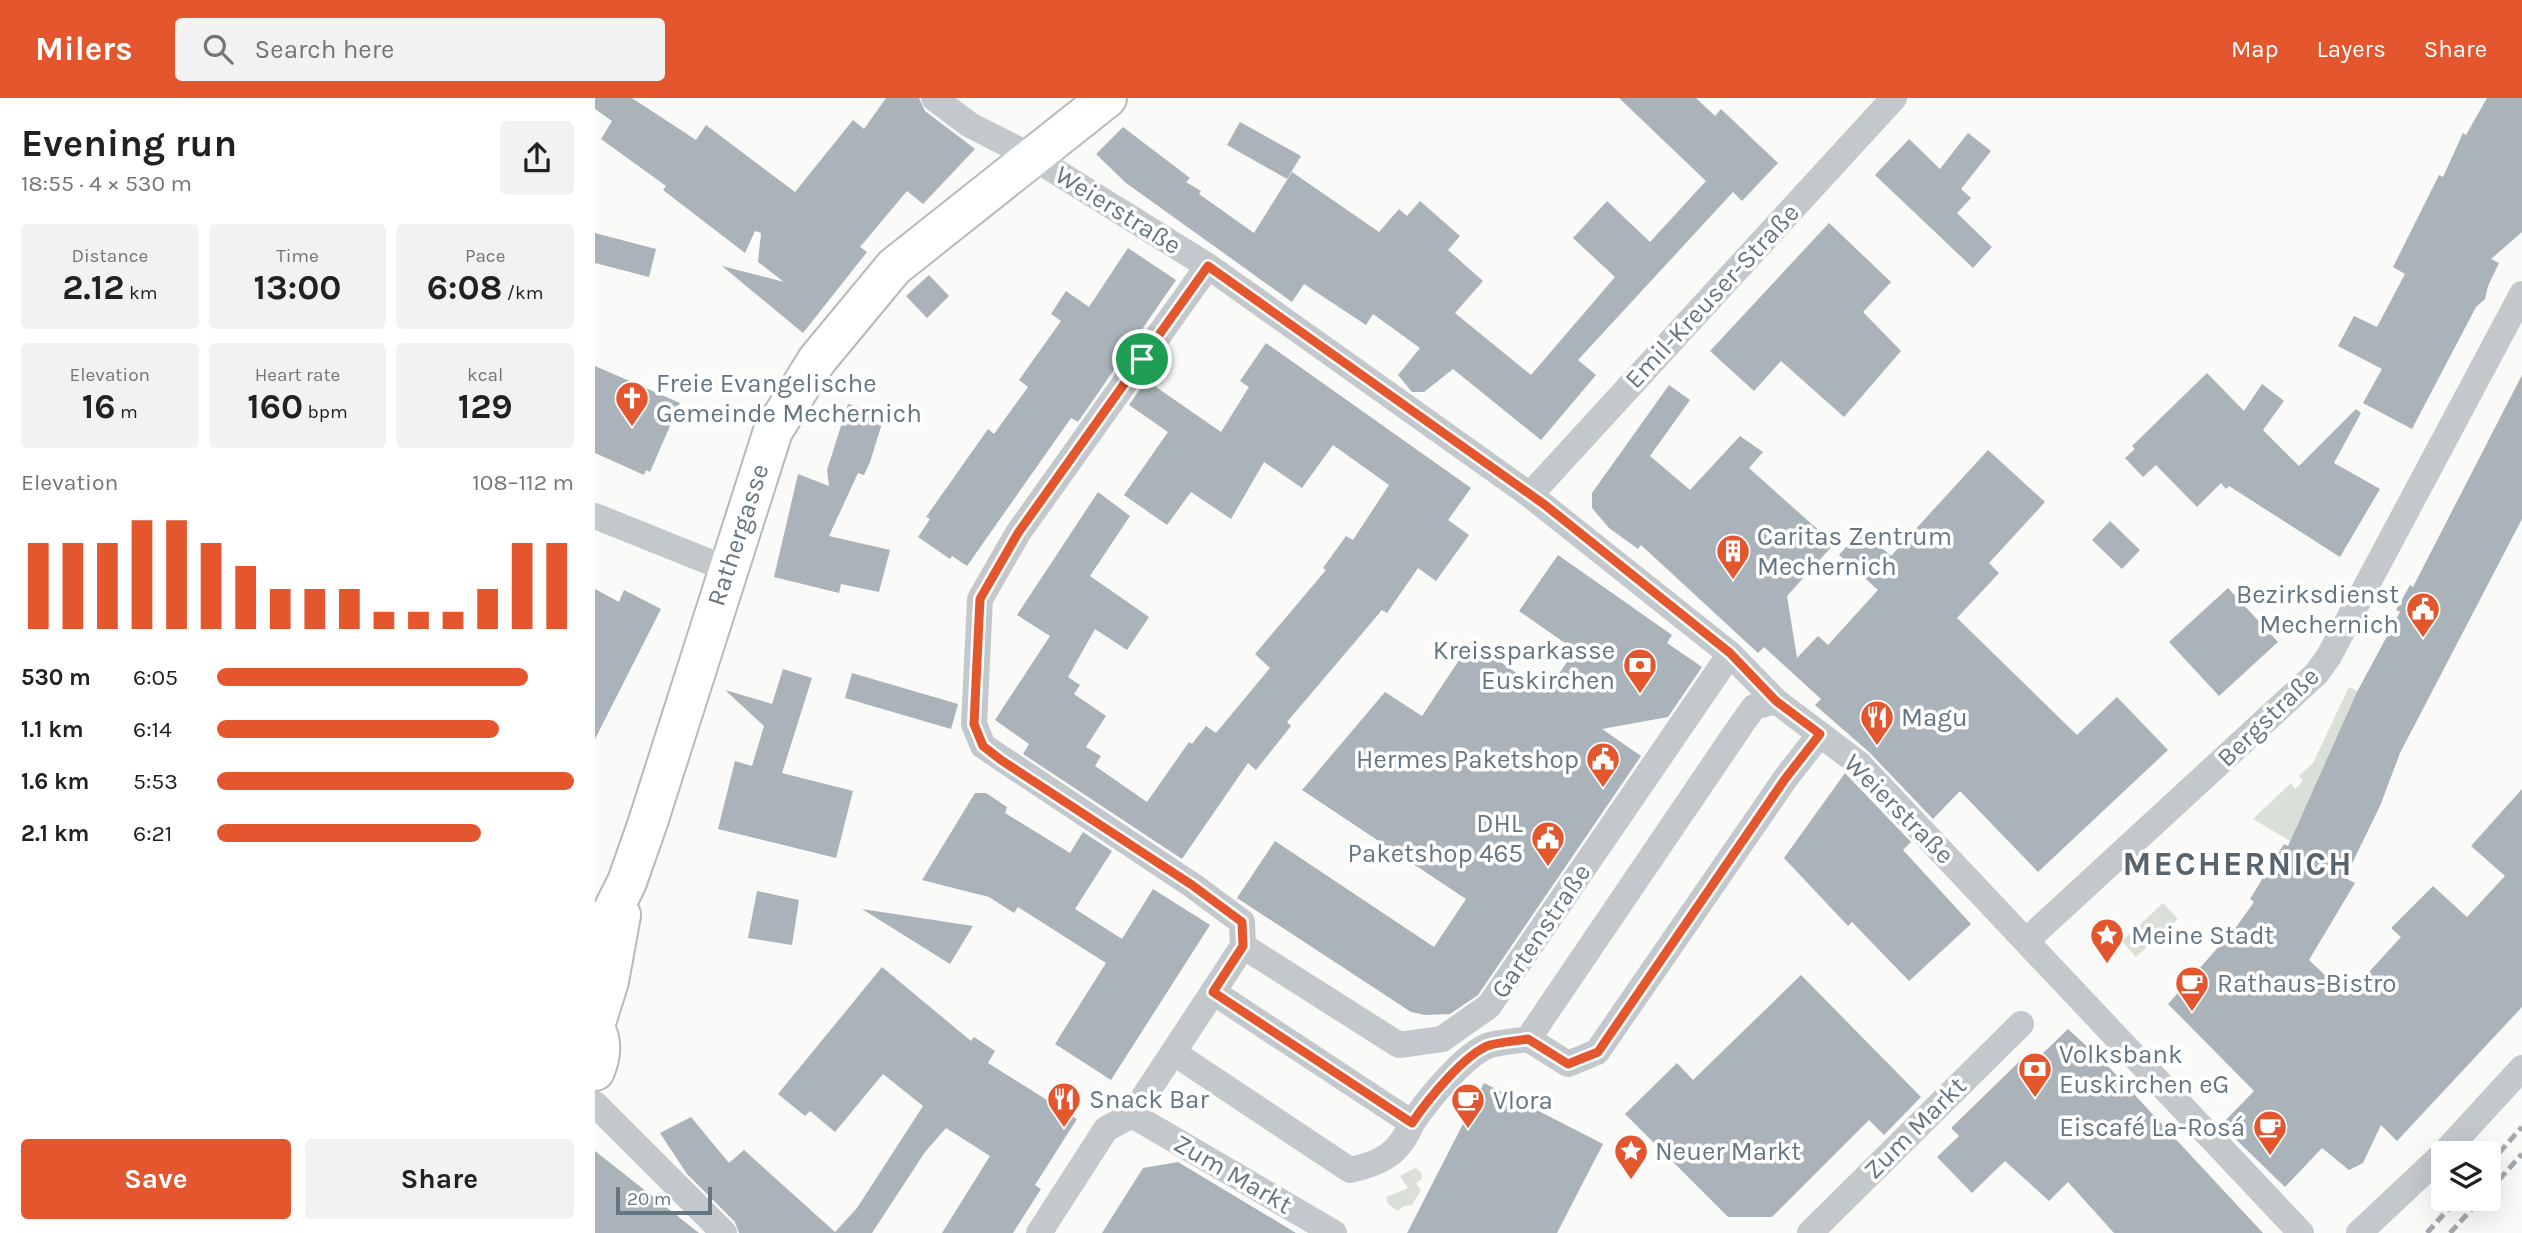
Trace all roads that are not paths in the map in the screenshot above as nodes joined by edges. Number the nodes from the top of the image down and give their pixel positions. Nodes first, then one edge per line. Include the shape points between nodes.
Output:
1 (934, 98) edge
2 (1107, 98) edge
3 (1894, 98) edge
4 (1031, 156) junction
5 (1208, 266) junction
6 (2522, 294) edge
7 (1530, 495) junction
8 (595, 516) edge
9 (727, 569) junction
10 (1730, 653) junction
11 (1776, 701) junction
12 (1820, 734) junction
13 (627, 882) junction
14 (1242, 934) junction
15 (2026, 941) junction
16 (595, 946) edge
17 (1213, 992) junction
18 (2021, 1024) dead end
19 (595, 1027) edge
20 (1528, 1039) junction
21 (1174, 1053) junction
22 (2522, 1068) edge
23 (595, 1071) edge
24 (595, 1104) edge
25 (1132, 1115) junction
26 (1412, 1123) junction
27 (2455, 1141) edge
28 (2431, 1165) edge
29 (724, 1233) edge
30 (1039, 1233) edge
31 (1334, 1233) edge
32 (1810, 1233) edge
33 (2301, 1233) edge
34 (2359, 1233) edge

1 - 4 street, Weierstraße via 970,125
2 - 4 main road, Rathergasse
3 - 7 street, Emil-Kreuser-Straße
4 - 5 street, Weierstraße
4 - 9 main road, Rathergasse via 894,267 817,360 772,431
5 - 7 street, Weierstraße
5 - 14 street, Gartenstraße via 1018,533 980,599 974,724 983,746 1175,873
6 - 15 street, Bergstraße via 2316,673
7 - 10 street, Weierstraße
8 - 9 street
9 - 13 main road, Rathergasse
10 - 11 street, Weierstraße
10 - 14 street, Gartenstraße via 1489,1006 1442,1039 1399,1045
11 - 12 street, Weierstraße
11 - 20 street, Gartenstraße via 1754,707 1741,724
12 - 15 street, Weierstraße via 1858,763
12 - 20 street, Gartenstraße via 1598,1052 1568,1064
13 - 16 main road, Rathergasse
13 - 19 main road, Rathergasse via 609,981
14 - 17 street
15 - 33 street, Weierstraße
17 - 21 street
17 - 26 street
18 - 32 street, Zum Markt
19 - 23 main road via 601,1043
20 - 26 street, Gartenstraße via 1487,1046 1447,1081
21 - 25 street
21 - 26 street, Gartenstraße via 1350,1170 1391,1157 1404,1143
22 - 27 street
24 - 29 street
25 - 30 street via 1106,1129
25 - 31 street, Zum Markt
28 - 34 street

